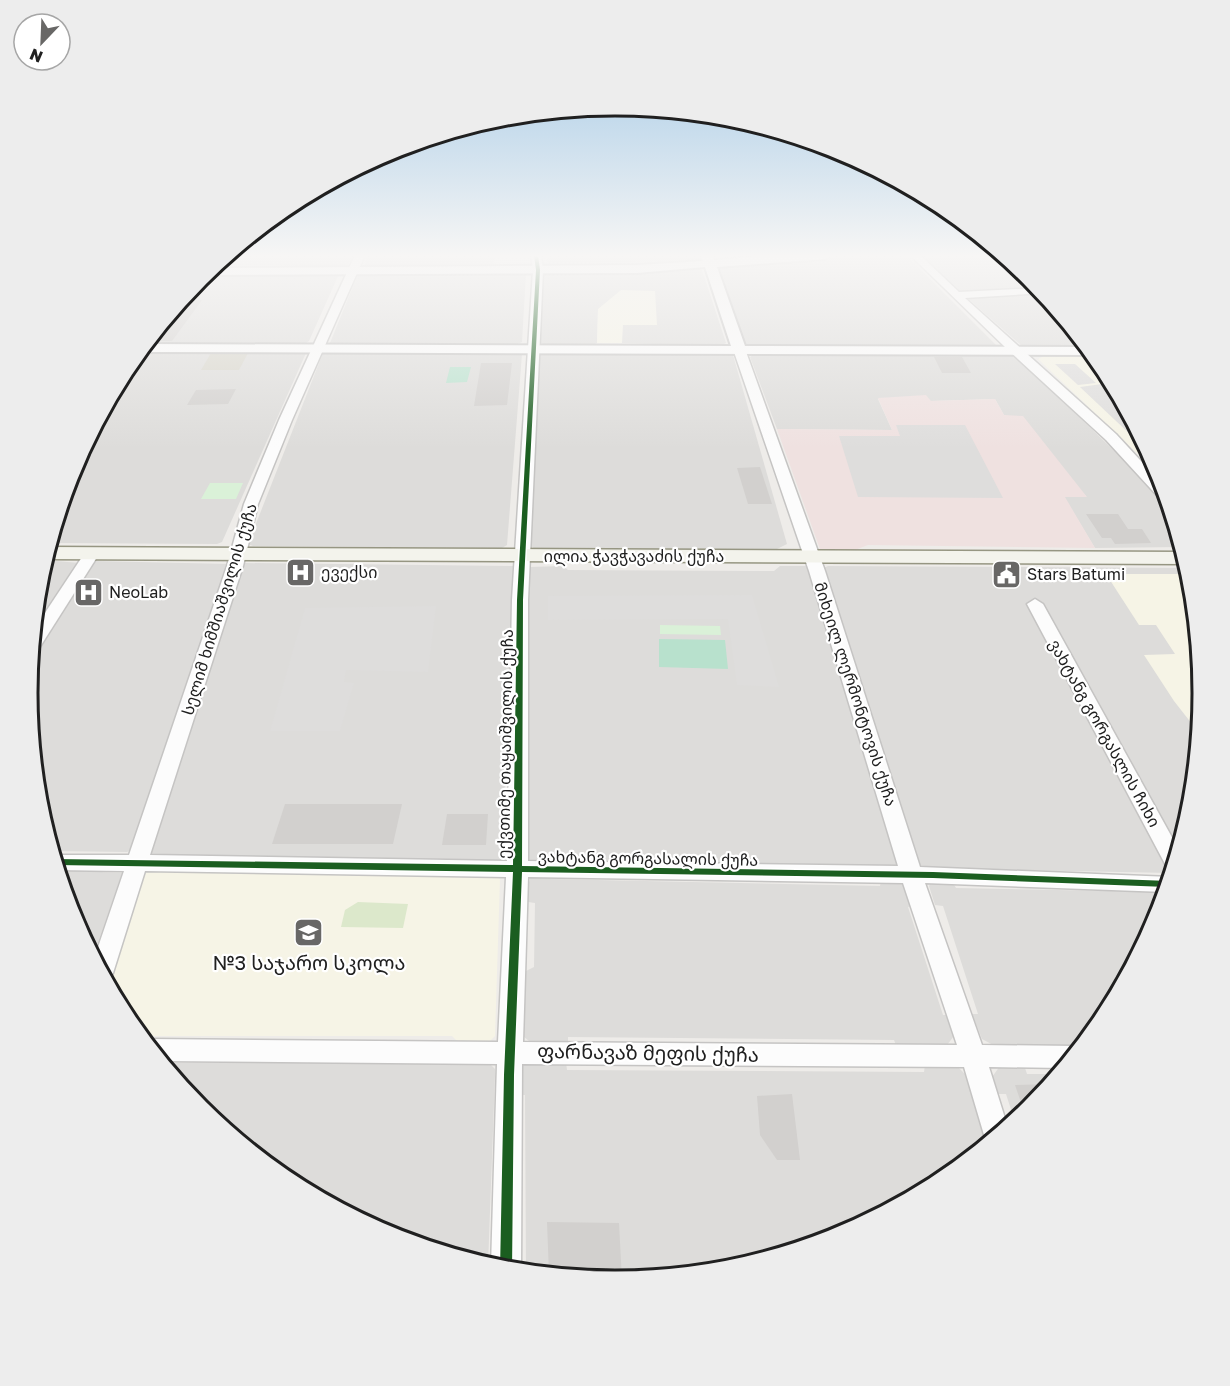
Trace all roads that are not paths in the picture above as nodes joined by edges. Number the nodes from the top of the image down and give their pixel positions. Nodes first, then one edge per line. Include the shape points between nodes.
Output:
1 (329, 320) edge
2 (534, 320) edge
3 (729, 320) edge
4 (982, 320) edge
5 (152, 348) edge
6 (316, 348) junction
7 (532, 348) junction
8 (739, 349) junction
9 (1016, 351) junction
10 (1080, 351) edge
11 (1153, 483) edge
12 (55, 553) edge
13 (91, 554) junction
14 (237, 554) junction
15 (523, 555) junction
16 (813, 557) junction
17 (1176, 558) edge
18 (1035, 603) dead end
19 (41, 632) edge
20 (1170, 853) edge
21 (63, 862) edge
22 (136, 864) junction
23 (517, 870) junction
24 (913, 875) junction
25 (1160, 884) edge
26 (104, 962) edge
27 (161, 1050) edge
28 (511, 1052) junction
29 (973, 1056) junction
30 (1063, 1057) edge
31 (994, 1128) edge
32 (506, 1260) edge

1 - 6 street, სელიმ ხიმშიაშვილის ქუჩა
2 - 7 street, ექვთიმე თაყაიშვილის ქუჩა
3 - 8 street, მიხეილ ლერმონტოვის ქუჩა
4 - 9 street
5 - 6 street
6 - 7 street
6 - 14 street, სელიმ ხიმშიაშვილის ქუჩა via 254,494
7 - 8 street
7 - 15 street, ექვთიმე თაყაიშვილის ქუჩა
8 - 9 street
8 - 16 street, მიხეილ ლერმონტოვის ქუჩა
9 - 10 street
9 - 11 street via 1111,437
12 - 13 main road, ილია ჭავჭავაძის ქუჩა
13 - 14 main road, ილია ჭავჭავაძის ქუჩა
13 - 19 street
14 - 15 main road, ილია ჭავჭავაძის ქუჩა
14 - 22 street, სელიმ ხიმშიაშვილის ქუჩა
15 - 16 main road, ილია ჭავჭავაძის ქუჩა
15 - 23 street, ექვთიმე თაყაიშვილის ქუჩა
16 - 17 main road, ილია ჭავჭავაძის ქუჩა
16 - 24 street, მიხეილ ლერმონტოვის ქუჩა
18 - 20 street, ვახტანგ გორგასლის ჩიხი
21 - 22 street, ვახტანგ გორგასალის ქუჩა
22 - 23 street, ვახტანგ გორგასალის ქუჩა
22 - 26 street, სელიმ ხიმშიაშვილის ქუჩა
23 - 24 street, ვახტანგ გორგასალის ქუჩა
23 - 28 street, ექვთიმე თაყაიშვილის ქუჩა
24 - 25 street, ვახტანგ გორგასალის ქუჩა
24 - 29 street, მიხეილ ლერმონტოვის ქუჩა
27 - 28 street, ფარნავაზ მეფის ქუჩა
28 - 29 street, ფარნავაზ მეფის ქუჩა
28 - 32 street, ექვთიმე თაყაიშვილის ქუჩა
29 - 30 street, ფარნავაზ მეფის ქუჩა
29 - 31 street, მიხეილ ლერმონტოვის ქუჩა

